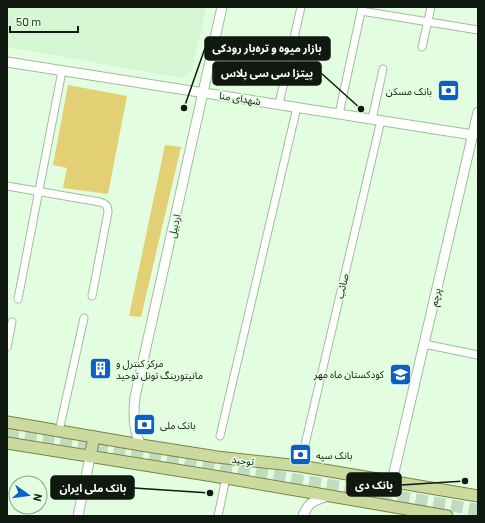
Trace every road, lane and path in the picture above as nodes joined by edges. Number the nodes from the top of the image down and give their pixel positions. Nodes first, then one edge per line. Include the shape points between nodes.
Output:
1 (222, 7) edge
2 (301, 7) edge
3 (431, 7) edge
4 (361, 9) edge
5 (428, 22) junction
6 (478, 30) edge
7 (422, 46) dead end
8 (7, 62) edge
9 (383, 69) dead end
10 (62, 71) junction
11 (203, 93) junction
12 (279, 104) junction
13 (297, 107) junction
14 (478, 112) edge
15 (339, 114) junction
16 (376, 120) junction
17 (477, 123) edge
18 (473, 135) junction
19 (7, 186) edge
20 (39, 191) junction
21 (92, 296) dead end
22 (18, 299) dead end
23 (84, 318) dead end
24 (12, 322) dead end
25 (424, 344) junction
26 (7, 347) edge
27 (478, 355) edge
28 (7, 422) edge
29 (59, 431) junction
30 (220, 436) dead end
31 (94, 437) junction
32 (7, 443) edge
33 (141, 445) junction
34 (303, 453) dead end
35 (90, 457) junction
36 (226, 478) junction
37 (392, 481) junction
38 (329, 496) junction
39 (478, 496) edge
40 (78, 516) edge
41 (218, 516) edge
42 (302, 516) edge
43 (447, 516) edge

1 - 11 street, اردبیل
2 - 12 street
3 - 5 street
4 - 5 street
4 - 15 street
5 - 6 street
5 - 7 street
8 - 10 street, شهدای منا
9 - 16 street, صائب
10 - 11 street, شهدای منا
10 - 20 street
11 - 12 street, شهدای منا
11 - 33 street, اردبیل via 135,397 135,426
12 - 13 street, شهدای منا
13 - 15 street, شهدای منا
13 - 30 street
14 - 17 street, پرچم
15 - 16 street, شهدای منا
16 - 18 street, شهدای منا
16 - 34 street, صائب
17 - 18 street, پرچم
18 - 25 street, پرچم
19 - 20 street
20 - 21 street via 100,202 108,207
20 - 22 street
23 - 29 street
24 - 26 street
25 - 27 street
25 - 37 street, پرچم
28 - 29 main road, توحید
29 - 31 main road, توحید
31 - 33 main road, توحید
31 - 35 main road
32 - 35 main road, توحید
33 - 37 main road, توحید
35 - 36 main road, توحید
35 - 40 street
36 - 38 main road, توحید
36 - 41 street
37 - 39 main road, توحید
38 - 42 street via 315,500
38 - 43 main road, توحید

